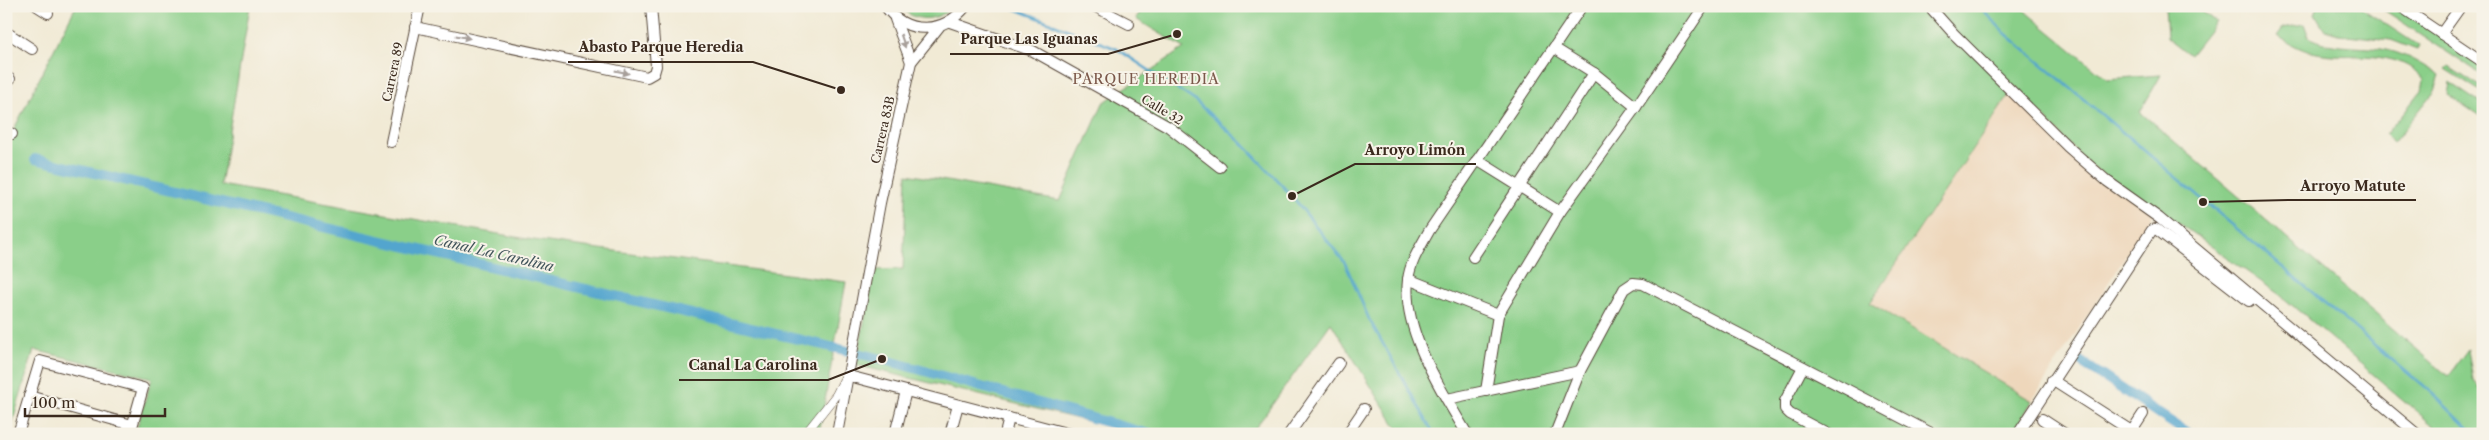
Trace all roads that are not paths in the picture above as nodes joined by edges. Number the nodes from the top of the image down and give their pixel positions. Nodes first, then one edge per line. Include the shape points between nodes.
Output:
1 (37, 6) edge
2 (420, 6) edge
3 (651, 6) edge
4 (877, 6) edge
5 (966, 6) edge
6 (1094, 6) edge
7 (1582, 6) edge
8 (1704, 6) edge
9 (1929, 6) edge
10 (2400, 6) edge
11 (2461, 6) edge
12 (48, 13) dead end
13 (890, 13) edge
14 (950, 22) junction
15 (1129, 24) dead end
16 (416, 27) junction
17 (939, 27) junction
18 (6, 32) edge
19 (2441, 34) junction
20 (1554, 48) junction
21 (32, 49) dead end
22 (911, 62) junction
23 (2483, 62) edge
24 (1594, 73) junction
25 (1636, 107) junction
26 (391, 142) dead end
27 (1477, 160) junction
28 (1220, 167) dead end
29 (1519, 186) junction
30 (1560, 212) junction
31 (1473, 257) dead end
32 (1408, 279) junction
33 (2266, 307) junction
34 (1498, 315) junction
35 (1339, 363) dead end
36 (1802, 367) junction
37 (850, 371) junction
38 (1580, 371) junction
39 (2052, 380) junction
40 (906, 391) junction
41 (1486, 391) junction
42 (29, 396) junction
43 (1447, 399) junction
44 (958, 405) junction
45 (1364, 410) dead end
46 (2143, 414) dead end
47 (1009, 418) junction
48 (2042, 419) dead end
49 (131, 429) edge
50 (1065, 433) edge
51 (2132, 433) edge
52 (18, 434) edge
53 (805, 434) edge
54 (837, 434) edge
55 (896, 434) edge
56 (950, 434) edge
57 (1005, 434) edge
58 (1289, 434) edge
59 (1347, 434) edge
60 (1467, 434) edge
61 (1555, 434) edge
62 (1828, 434) edge
63 (1933, 434) edge
64 (2018, 434) edge
65 (2065, 434) edge
66 (2417, 434) edge

1 - 12 street
2 - 16 street, Carrera 89
16 -> 3 street via 647,78 654,73 656,66
4 - 13 street
5 - 14 street
6 - 15 street
7 - 20 street
8 - 25 street
9 - 33 street via 2068,147
10 - 19 street
11 - 19 street
13 - 17 street via 916,28
13 -> 22 street
14 - 17 street
14 - 28 street, Calle 32 via 1033,51 1169,127
16 - 26 street, Carrera 89
17 - 22 street
18 - 21 street
19 - 23 street
20 - 24 street
20 - 27 street
22 - 37 street, Carrera 83B via 880,203
24 - 25 street
24 - 29 street
25 - 30 street
27 - 29 street
27 - 32 street via 1429,231
29 - 30 street
29 - 31 street
30 - 34 street
32 - 34 street
32 - 43 street via 1408,310 1422,351
33 - 39 street via 2254,305 2156,229 2152,230
33 - 66 street
34 - 41 street
35 - 58 street
36 - 38 street via 1643,284 1633,283 1624,290
36 - 62 street via 1785,401 1785,409
36 - 63 street
37 - 40 street
37 - 53 street via 836,395
37 - 54 street, Carrera 83B
38 - 41 street
38 - 61 street
39 - 51 street
39 - 64 street
40 - 44 street
40 - 55 street
41 - 43 street
42 - 49 street
42 - 49 street via 40,361 143,388
42 - 52 street
43 - 60 street
44 - 47 street
44 - 56 street
45 - 59 street
46 - 51 street
47 - 50 street
47 - 57 street
48 - 65 street

